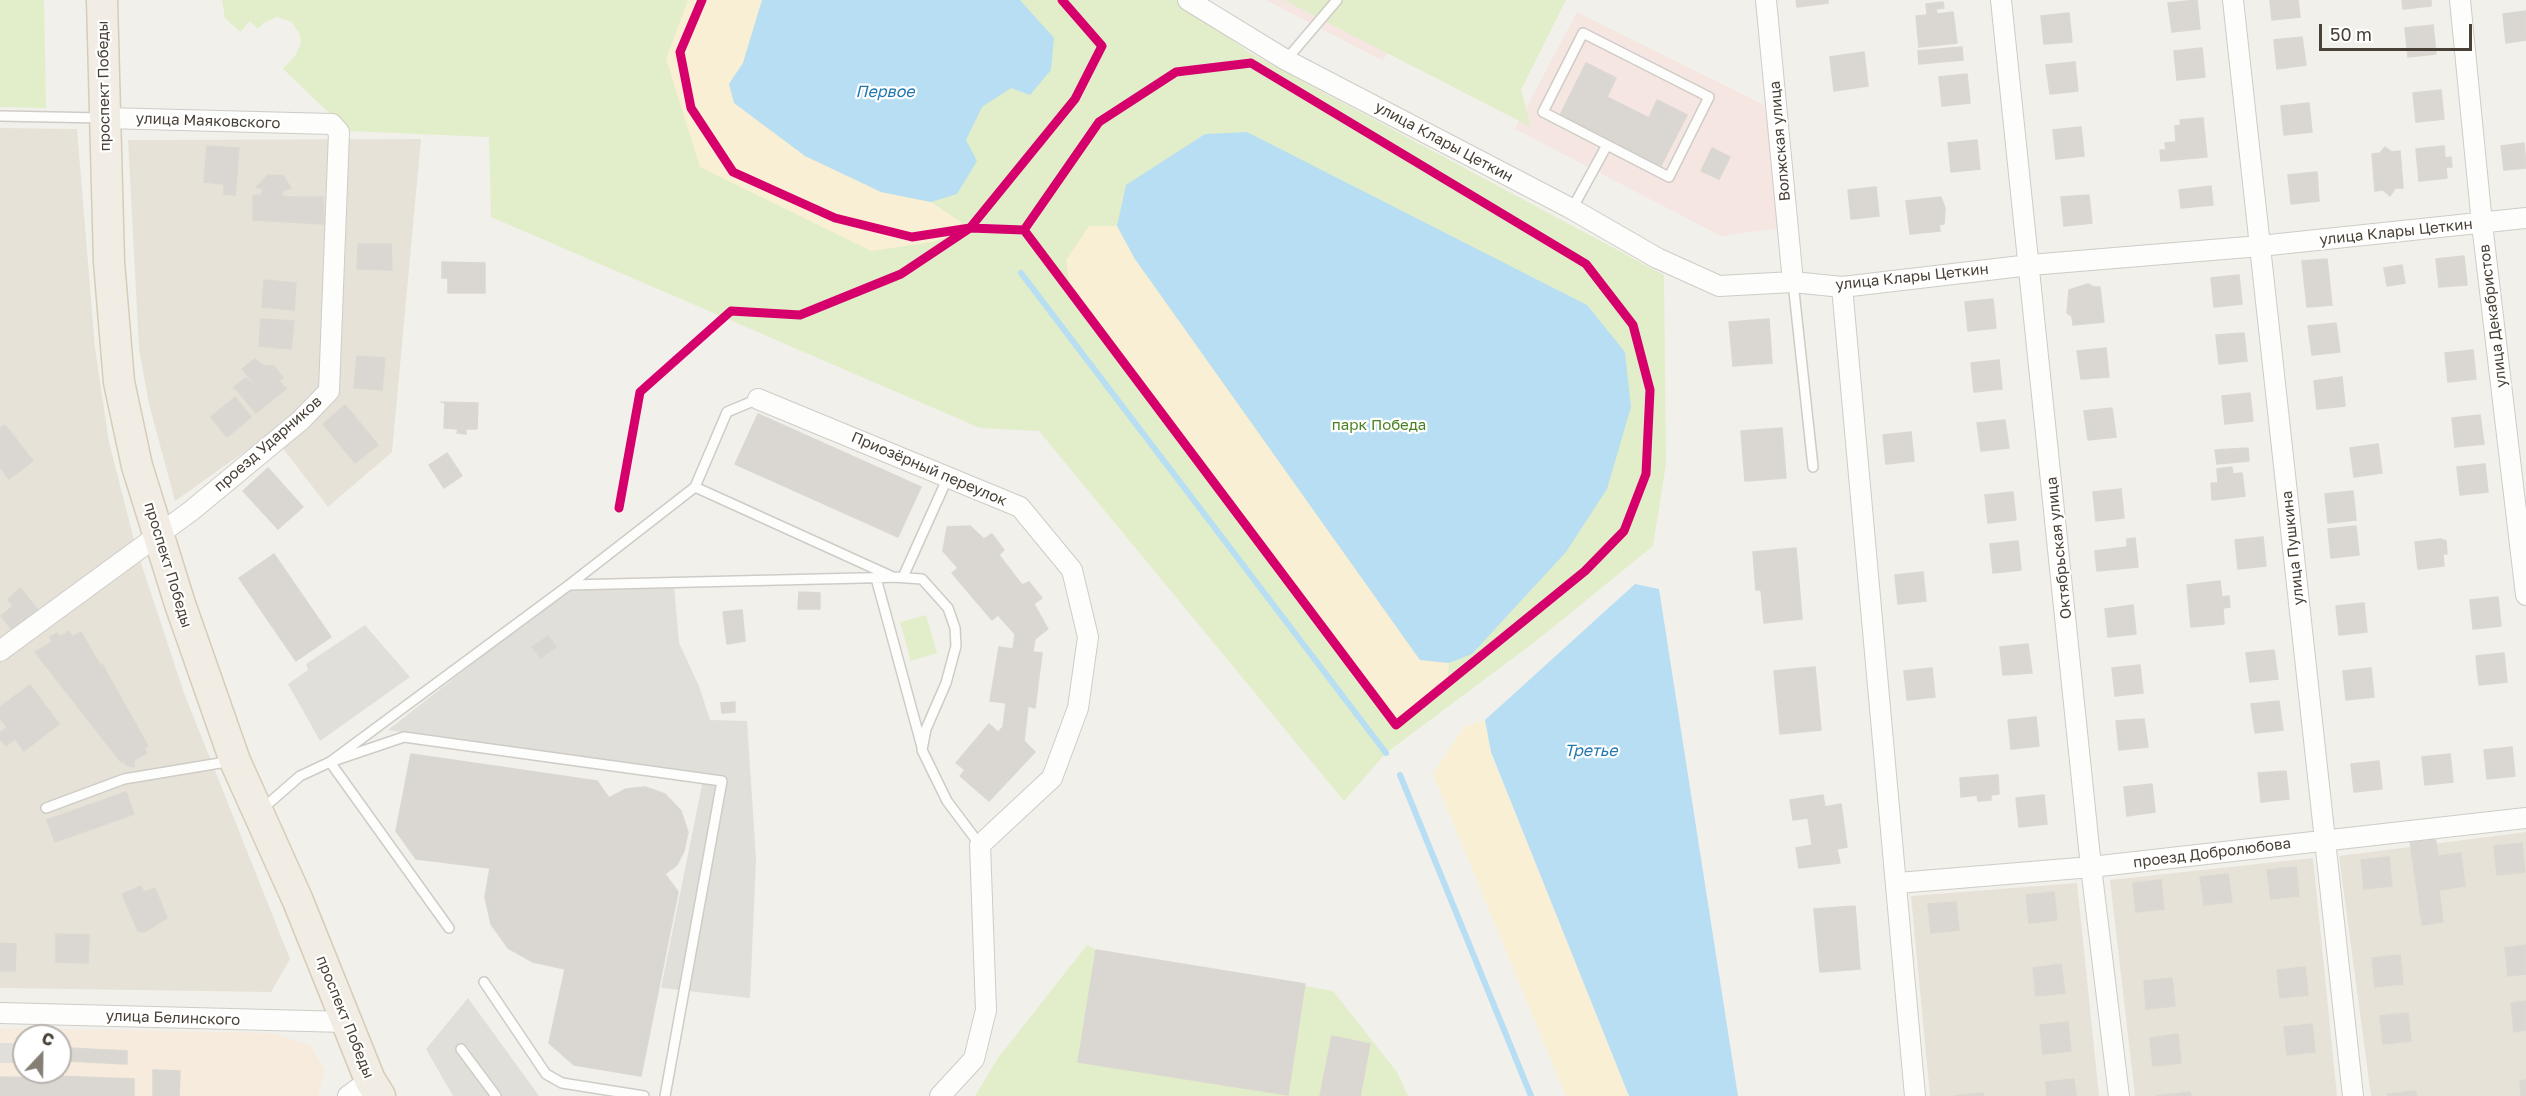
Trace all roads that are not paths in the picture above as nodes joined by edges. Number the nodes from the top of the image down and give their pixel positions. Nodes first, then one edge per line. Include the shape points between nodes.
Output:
1 (102, 0) edge
2 (1188, 0) edge
3 (1337, 0) edge
4 (1766, 0) edge
5 (2001, 0) edge
6 (2233, 0) edge
7 (2460, 0) edge
8 (1286, 60) junction
9 (0, 116) edge
10 (105, 118) junction
11 (339, 132) joint
12 (1607, 145) junction
13 (1572, 209) junction
14 (2526, 218) edge
15 (2482, 224) junction
16 (2260, 246) junction
17 (2030, 265) junction
18 (1793, 282) junction
19 (1842, 287) junction
20 (758, 399) joint
21 (1813, 467) dead end
22 (948, 477) junction
23 (695, 487) junction
24 (160, 535) junction
25 (903, 577) junction
26 (876, 578) junction
27 (569, 585) junction
28 (2526, 595) edge
29 (0, 651) edge
30 (922, 749) junction
31 (235, 761) junction
32 (330, 762) junction
33 (46, 808) dead end
34 (260, 812) junction
35 (2526, 818) edge
36 (2326, 840) junction
37 (980, 845) junction
38 (2091, 867) junction
39 (1898, 883) junction
40 (449, 928) dead end
41 (484, 982) dead end
42 (0, 1012) edge
43 (346, 1022) junction
44 (462, 1048) dead end
45 (366, 1091) edge
46 (496, 1096) edge
47 (644, 1096) edge
48 (665, 1096) edge
49 (940, 1096) edge
50 (1915, 1096) edge
51 (2119, 1096) edge
52 (2354, 1096) edge

1 - 10 main road, проспект Победы
2 - 8 street, улица Клары Цеткин
3 - 8 lane
4 - 18 street, Волжская улица
5 - 17 street, Октябрьская улица
6 - 16 street, улица Пушкина
7 - 15 street, улица Декабристов
8 - 13 street, улица Клары Цеткин
9 - 10 lane, улица Маяковского
10 - 11 street, улица Маяковского via 332,124
10 - 24 main road, проспект Победы via 109,262 119,382 137,466
11 - 24 street, проезд Ударников via 329,391 301,420
12 - 12 lane via 1669,177 1709,97 1583,33 1544,112
12 - 13 lane
13 - 18 street, улица Клары Цеткин via 1657,258 1719,286
14 - 15 street, улица Клары Цеткин
15 - 16 street, улица Клары Цеткин
15 - 28 street, улица Декабристов
16 - 17 street, улица Клары Цеткин
16 - 36 street, улица Пушкина
17 - 19 street, улица Клары Цеткин
17 - 38 street, Октябрьская улица
18 - 19 street, улица Клары Цеткин
18 - 21 lane
19 - 39 street
20 - 22 street, Приозёрный переулок
20 - 23 lane via 727,412
22 - 25 lane
22 - 37 street, Приозёрный переулок via 1020,507 1072,570 1088,637 1078,708 1052,778
23 - 25 lane via 893,577
23 - 27 lane
24 - 29 street, проезд Ударников
24 - 31 main road, проспект Победы
25 - 26 lane
25 - 30 lane via 922,579 948,608 955,628 956,646 946,683 926,729
26 - 27 lane
26 - 30 lane
27 - 32 lane
30 - 37 lane via 947,801
31 - 33 lane via 124,779
31 - 34 main road, проспект Победы
32 - 34 lane via 300,776
32 - 40 lane
32 - 48 lane via 404,737 722,781
34 - 43 main road, проспект Победы
35 - 36 street, проезд Добролюбова
36 - 38 street, проезд Добролюбова
36 - 52 street, улица Пушкина
37 - 49 street via 986,1010 974,1059
38 - 39 street, проезд Добролюбова
38 - 51 street, Октябрьская улица
39 - 50 street
41 - 47 lane via 546,1074 562,1083
42 - 43 street, улица Белинского
43 - 45 main road, проспект Победы
44 - 46 lane

